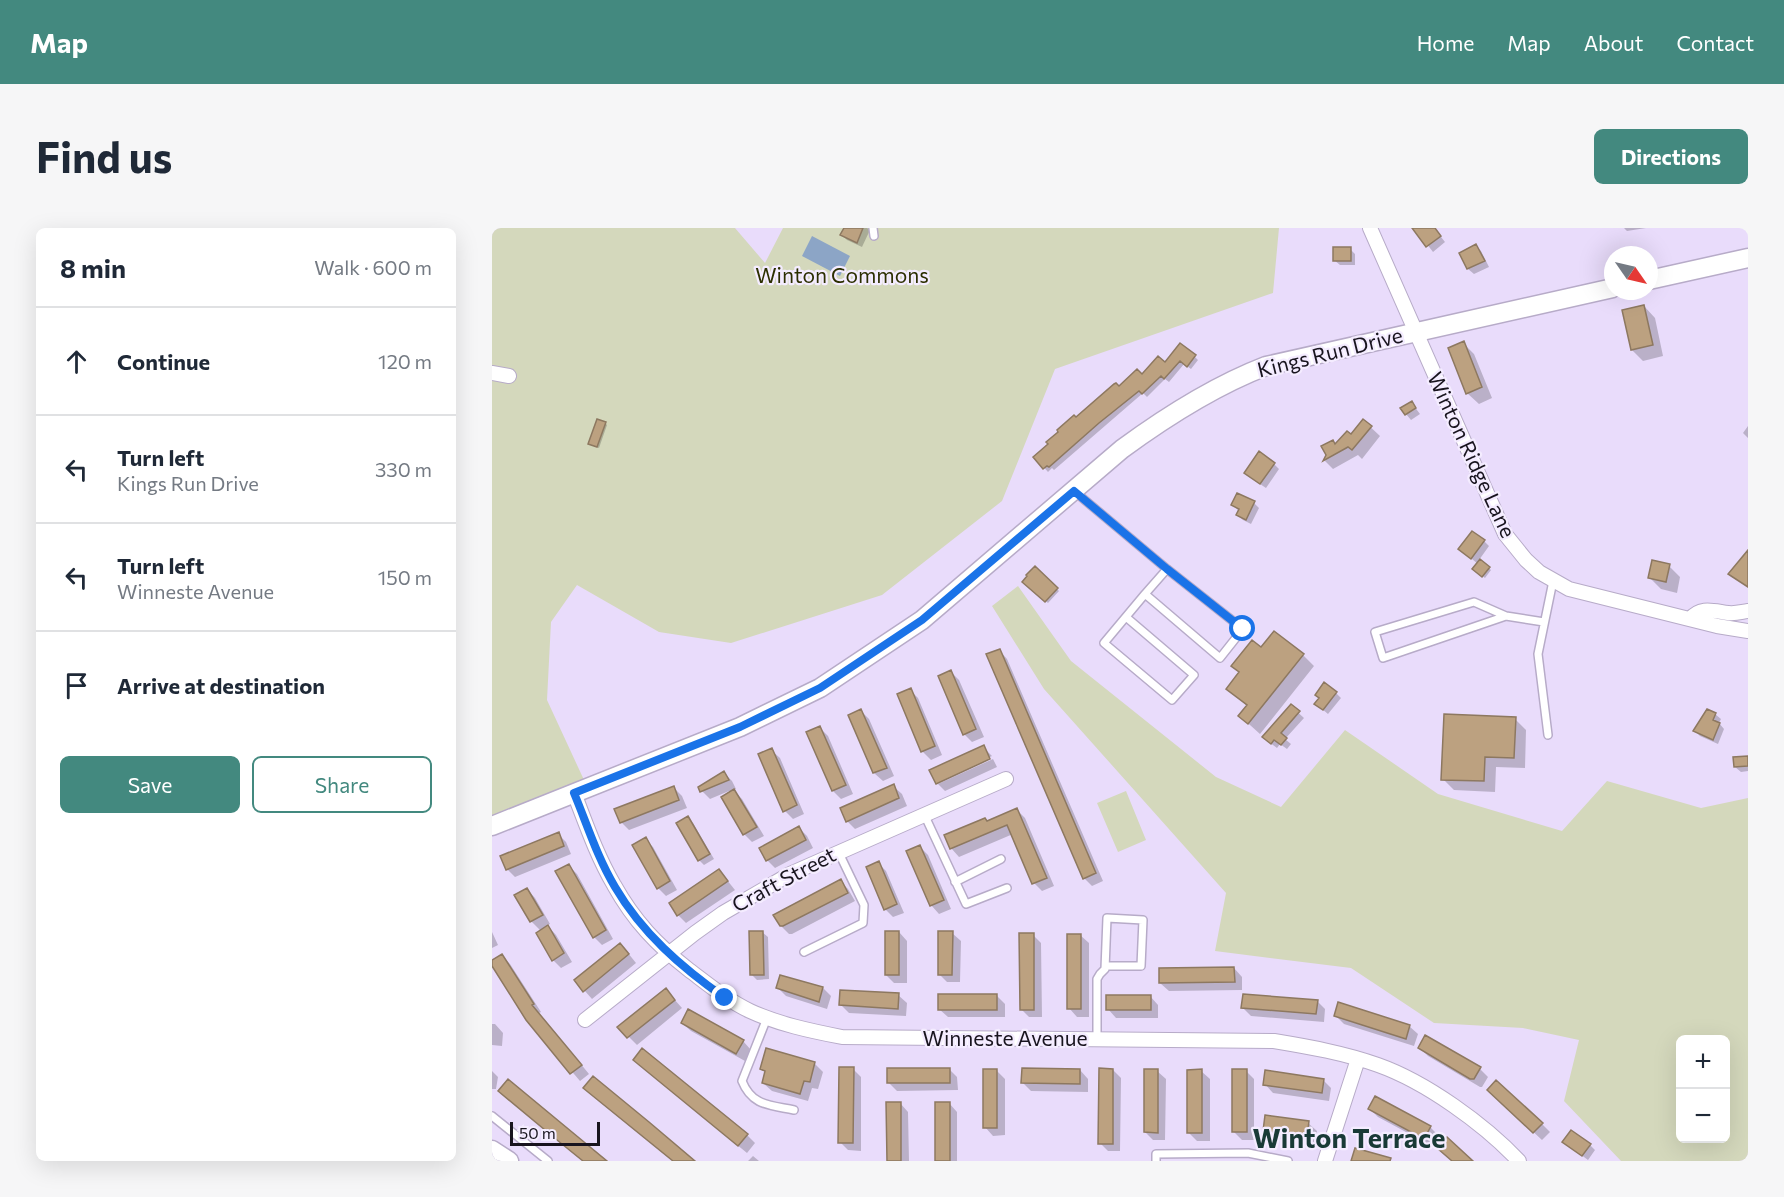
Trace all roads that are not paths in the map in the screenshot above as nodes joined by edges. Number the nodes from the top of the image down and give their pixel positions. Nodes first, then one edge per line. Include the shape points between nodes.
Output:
1 (1370, 228) edge
2 (1748, 258) edge
3 (1658, 278) edge
4 (1604, 290) edge
5 (1415, 332) junction
6 (492, 373) edge
7 (509, 376) dead end
8 (1074, 491) junction
9 (1167, 569) junction
10 (1553, 581) junction
11 (1145, 594) junction
12 (1748, 611) edge
13 (1506, 616) junction
14 (1126, 617) junction
15 (1690, 619) junction
16 (1544, 622) junction
17 (1748, 631) edge
18 (1548, 735) dead end
19 (1006, 779) dead end
20 (574, 793) junction
21 (924, 814) junction
22 (492, 826) edge
23 (838, 851) junction
24 (1001, 859) dead end
25 (955, 882) junction
26 (1007, 888) dead end
27 (804, 952) dead end
28 (668, 954) junction
29 (1106, 966) junction
30 (767, 1018) junction
31 (585, 1020) dead end
32 (1097, 1040) junction
33 (1358, 1059) junction
34 (794, 1110) dead end
35 (492, 1116) edge
36 (492, 1150) edge
37 (1257, 1158) edge
38 (509, 1161) edge
39 (548, 1161) edge
40 (1156, 1161) edge
41 (1288, 1161) edge
42 (1324, 1161) edge
43 (1519, 1161) edge

1 - 5 street, Winton Ridge Lane
2 - 3 street
4 - 5 street, Kings Run Drive
5 - 8 street, Kings Run Drive via 1266,366 1225,384 1154,426
5 - 10 street, Winton Ridge Lane via 1504,534 1526,561
6 - 7 street
8 - 9 lane
8 - 20 street, Kings Run Drive via 922,620 820,688 740,727
9 - 11 lane
9 - 11 lane via 1243,629 1220,658
10 - 15 street, Winton Ridge Lane via 1580,592
10 - 16 lane
11 - 14 lane
12 - 15 street via 1726,613 1708,609
13 - 13 lane via 1383,658 1375,632 1474,602
13 - 16 lane
14 - 14 lane via 1104,643 1172,700 1194,675
15 - 17 street, Winton Ridge Lane
16 - 18 lane via 1538,654
19 - 21 street, Craft Street
20 - 22 street, Kings Run Drive
20 - 28 street, Winneste Avenue via 614,885 645,930
21 - 23 street, Craft Street
21 - 25 lane
23 - 27 lane via 864,904 863,923
23 - 28 street, Craft Street via 723,913
24 - 25 lane
25 - 26 lane via 966,904
28 - 30 street, Winneste Avenue via 725,998
28 - 31 street, Craft Street
29 - 29 lane via 1107,918 1143,920 1141,966
29 - 32 lane via 1098,979
30 - 32 street, Winneste Avenue via 842,1037
30 - 34 lane via 742,1081 750,1097 758,1102
32 - 33 street, Winneste Avenue via 1274,1041
33 - 42 street
33 - 43 street, Winneste Avenue via 1401,1075 1431,1092 1489,1133
35 - 39 lane
36 - 38 street
37 - 40 lane via 1248,1153 1156,1155
37 - 41 lane

